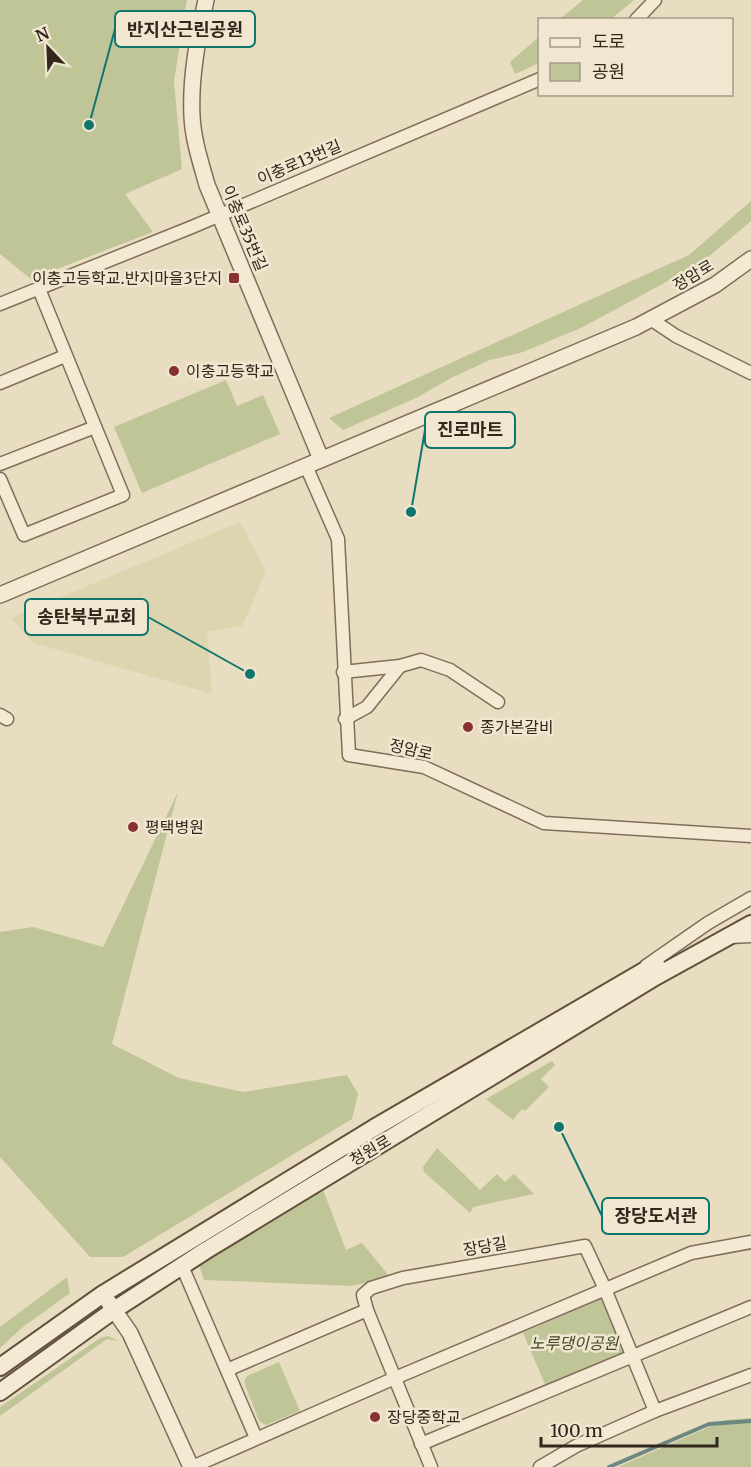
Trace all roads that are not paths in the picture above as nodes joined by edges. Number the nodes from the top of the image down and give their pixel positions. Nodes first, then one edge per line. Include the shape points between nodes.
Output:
1 (206, 0) edge
2 (655, 0) edge
3 (638, 18) edge
4 (538, 80) edge
5 (220, 214) junction
6 (751, 259) edge
7 (39, 289) junction
8 (0, 304) edge
9 (652, 320) junction
10 (65, 356) junction
11 (751, 373) edge
12 (0, 383) edge
13 (95, 427) junction
14 (321, 459) junction
15 (0, 464) edge
16 (306, 466) junction
17 (0, 479) edge
18 (0, 595) edge
19 (400, 666) junction
20 (343, 672) junction
21 (498, 702) dead end
22 (345, 719) junction
23 (751, 836) edge
24 (751, 898) edge
25 (751, 912) edge
26 (751, 924) edge
27 (751, 936) edge
28 (725, 938) junction
29 (617, 986) junction
30 (751, 1242) edge
31 (182, 1266) junction
32 (605, 1289) junction
33 (103, 1294) junction
34 (751, 1307) edge
35 (114, 1310) junction
36 (367, 1310) junction
37 (632, 1355) junction
38 (0, 1367) edge
39 (227, 1370) junction
40 (751, 1375) edge
41 (395, 1378) junction
42 (0, 1392) edge
43 (655, 1411) junction
44 (256, 1438) junction
45 (421, 1444) junction
46 (192, 1467) edge
47 (431, 1467) edge
48 (540, 1467) edge

1 - 5 street, 이충로35번길 via 195,56 192,117 207,185
2 - 3 street
4 - 5 street, 이충로13번길
5 - 7 street, 이충로13번길
5 - 14 street, 이충로35번길
6 - 9 street, 정암로 via 716,285
7 - 8 street, 이충로13번길
7 - 10 street
9 - 11 street
9 - 14 street, 정암로
10 - 12 street
10 - 13 street
13 - 15 street
13 - 17 street via 123,495 24,536
14 - 16 street, 정암로
16 - 18 street, 정암로
16 - 20 street, 정암로 via 338,539
19 - 20 street
19 - 21 street via 421,660 450,670
19 - 22 street via 367,707
20 - 22 street, 정암로
22 - 23 street, 정암로 via 349,755 424,767 544,823
24 - 29 street
25 - 29 main road, 청원로
26 - 28 main road, 청원로
27 - 28 street
28 - 31 main road, 청원로
29 - 33 main road, 청원로 via 374,1128
30 - 32 street via 692,1253
31 - 35 main road, 청원로
31 - 39 street
32 - 36 street, 장당길 via 585,1246 403,1278 363,1294
32 - 37 street, 장당길
32 - 41 street
33 - 35 street
33 - 38 main road, 청원로
34 - 37 street
35 - 42 main road, 청원로
35 - 46 street via 130,1333
36 - 39 street
36 - 41 street
37 - 43 street, 장당길
37 - 45 street
39 - 44 street
40 - 43 street
41 - 44 street
41 - 45 street
43 - 48 street via 576,1446
44 - 46 street
45 - 47 street

